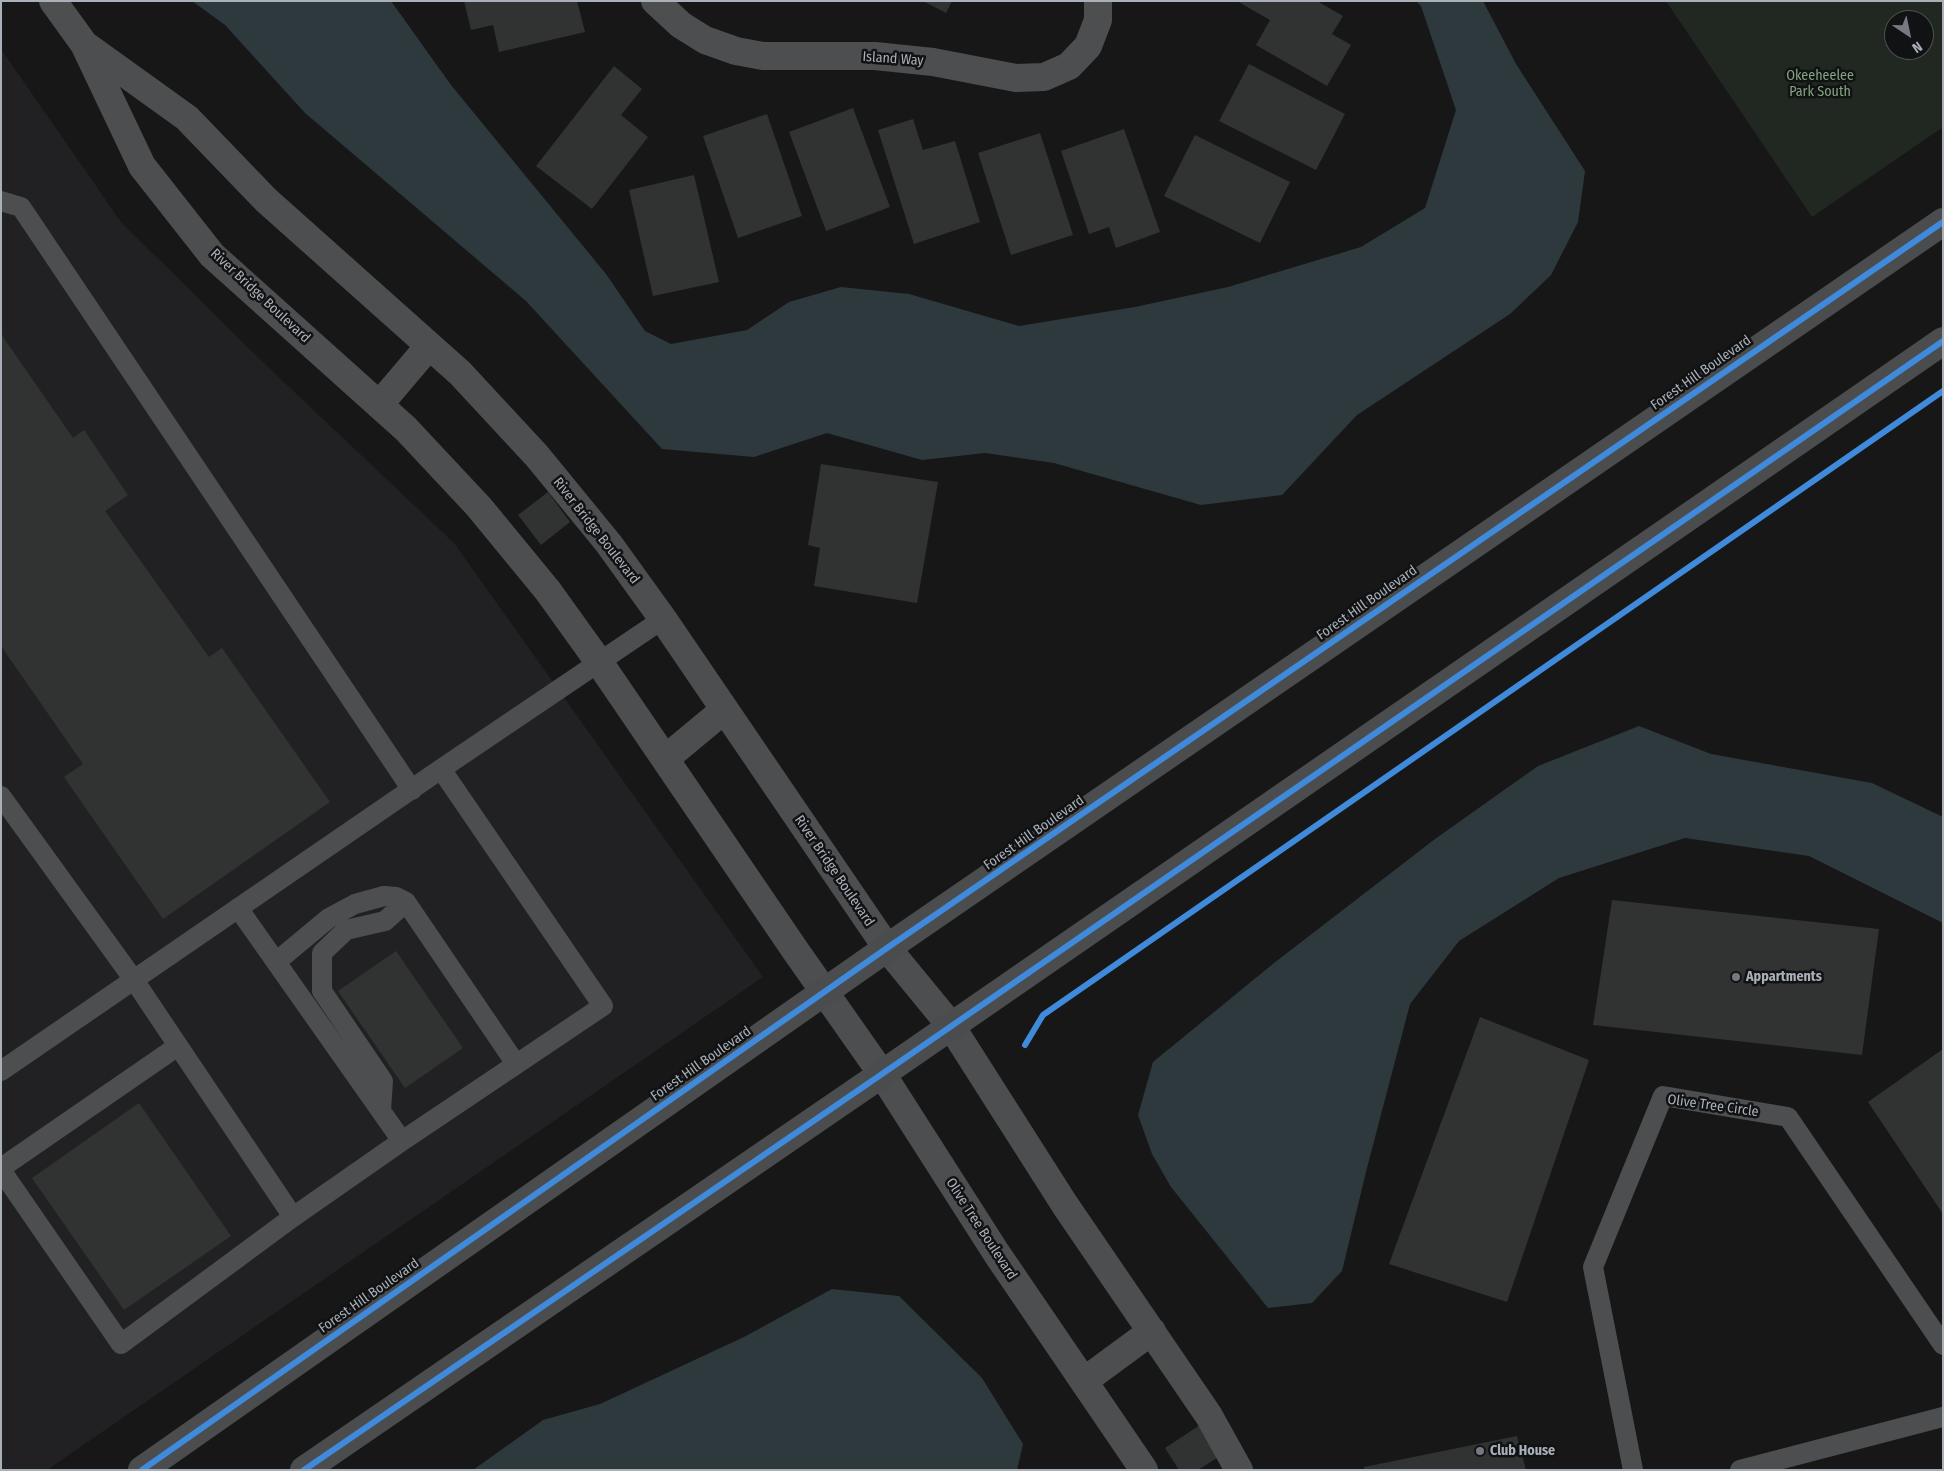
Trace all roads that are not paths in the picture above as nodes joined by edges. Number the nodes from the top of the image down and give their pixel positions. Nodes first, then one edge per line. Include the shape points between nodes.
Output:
1 (53, 1) edge
2 (655, 1) edge
3 (1098, 1) edge
4 (84, 44) junction
5 (1, 201) edge
6 (1943, 222) edge
7 (1943, 341) edge
8 (429, 346) junction
9 (379, 404) junction
10 (663, 620) junction
11 (599, 662) junction
12 (724, 710) junction
13 (665, 759) junction
14 (441, 769) junction
15 (412, 790) junction
16 (1, 796) edge
17 (406, 902) junction
18 (238, 908) junction
19 (887, 948) junction
20 (276, 962) junction
21 (134, 980) junction
22 (824, 992) junction
23 (952, 1026) junction
24 (178, 1046) junction
25 (516, 1064) junction
26 (1, 1071) edge
27 (882, 1074) junction
28 (381, 1110) junction
29 (402, 1141) junction
30 (1, 1169) edge
31 (294, 1217) junction
32 (1152, 1331) junction
33 (1943, 1345) edge
34 (1084, 1381) junction
35 (1943, 1417) edge
36 (142, 1470) edge
37 (304, 1470) edge
38 (1144, 1470) edge
39 (1240, 1470) edge
40 (1633, 1470) edge
41 (1740, 1470) edge

1 - 4 street, River Bridge Boulevard
2 - 3 street, Island Way via 705,40 736,51 763,56 875,56 933,62 1016,78 1044,77 1069,66 1088,46 1098,20
4 - 8 street, River Bridge Boulevard via 188,118 266,200
4 - 9 street, River Bridge Boulevard via 142,166 212,255
5 - 15 lane via 21,206
6 - 19 main road, Forest Hill Boulevard
7 - 23 main road
8 - 9 street
8 - 10 street, River Bridge Boulevard via 460,373 537,456 609,544
9 - 11 street, River Bridge Boulevard via 406,428 479,507 548,591
10 - 11 lane
10 - 12 street, River Bridge Boulevard
11 - 13 street, River Bridge Boulevard
11 - 14 lane
12 - 13 street
12 - 19 street, River Bridge Boulevard
13 - 22 street, River Bridge Boulevard
14 - 15 lane
14 - 25 lane via 603,1006
15 - 18 lane
16 - 21 lane
17 - 20 lane via 384,896 355,904 329,918
17 - 25 lane
17 - 28 lane via 385,921 346,930 322,953 322,991 383,1081
18 - 20 lane
18 - 21 lane
19 - 22 main road, Forest Hill Boulevard
19 - 23 street, River Bridge Boulevard
20 - 28 lane
21 - 24 lane
21 - 26 lane
22 - 27 street, River Bridge Boulevard
22 - 36 main road, Forest Hill Boulevard
23 - 27 main road
23 - 32 street via 1065,1205
24 - 30 lane
24 - 31 lane
25 - 29 lane
27 - 34 street, Olive Tree Boulevard via 997,1254
27 - 37 main road
28 - 29 lane
29 - 31 lane
30 - 31 lane via 121,1344
32 - 34 street
32 - 39 street via 1209,1416
33 - 40 lane, Olive Tree Circle via 1788,1117 1663,1096 1593,1268
34 - 38 street, Olive Tree Boulevard
35 - 41 lane

